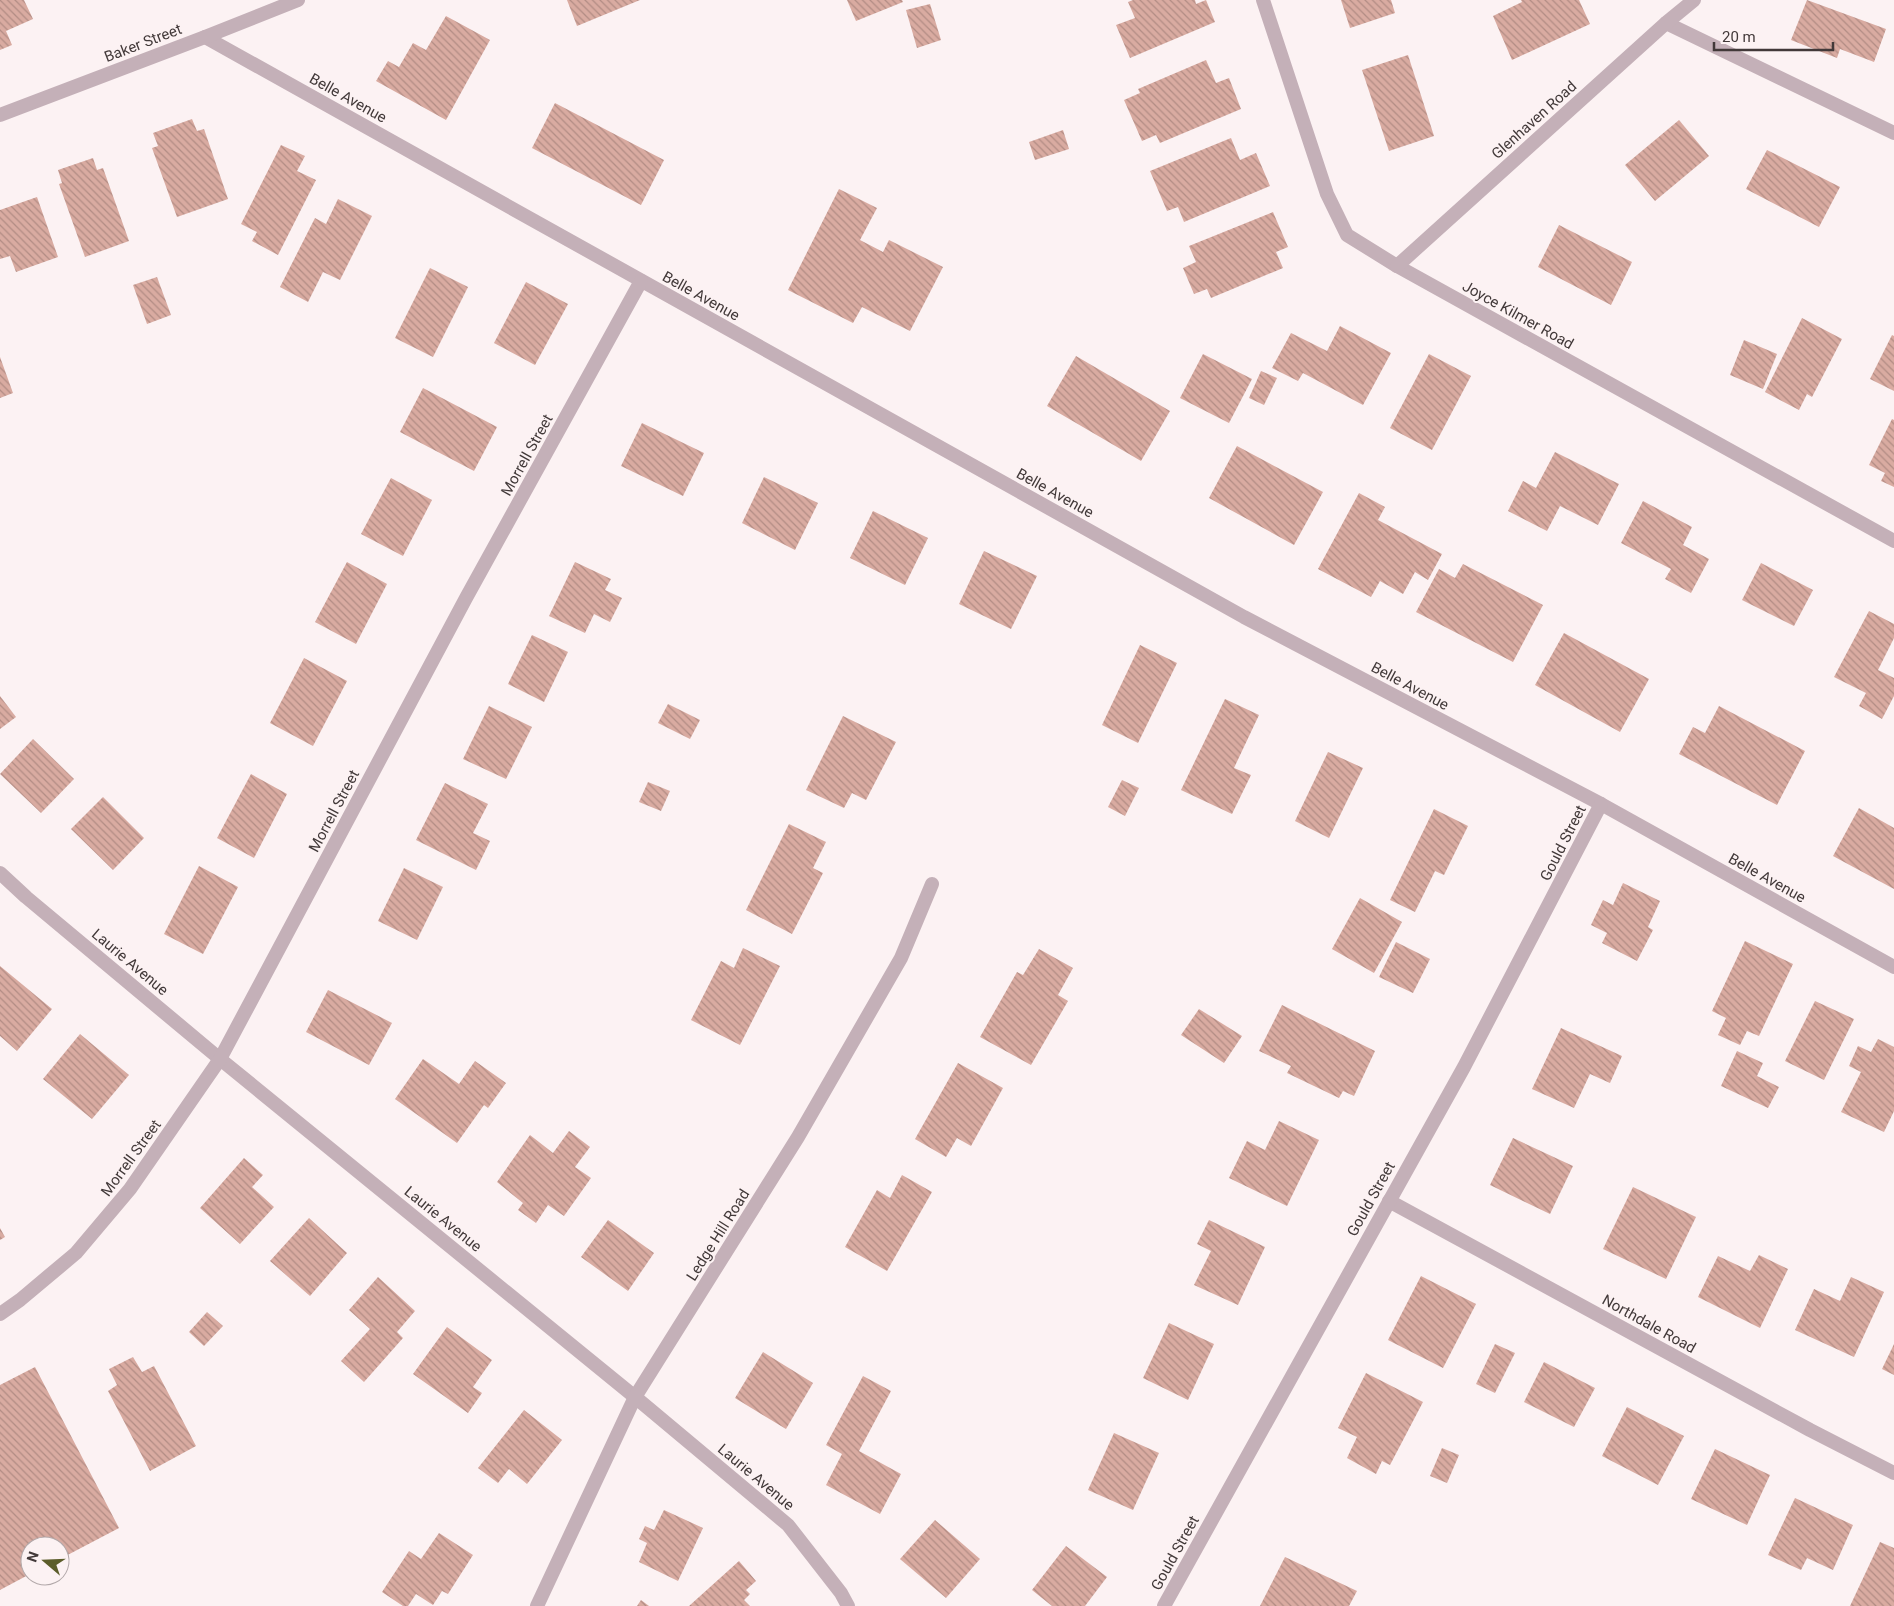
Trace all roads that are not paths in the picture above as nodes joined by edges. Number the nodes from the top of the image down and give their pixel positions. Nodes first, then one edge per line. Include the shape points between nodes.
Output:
1 (298, 0) edge
2 (1263, 0) edge
3 (1694, 0) edge
4 (1666, 23) junction
5 (205, 37) junction
6 (0, 115) edge
7 (1894, 133) edge
8 (1397, 266) junction
9 (641, 281) junction
10 (1894, 541) edge
11 (1601, 804) junction
12 (0, 873) edge
13 (932, 884) dead end
14 (1894, 967) edge
15 (220, 1059) junction
16 (1389, 1201) junction
17 (0, 1314) edge
18 (636, 1397) junction
19 (1894, 1473) edge
20 (537, 1606) edge
21 (848, 1606) edge
22 (1164, 1606) edge

1 - 5 street, Baker Street
2 - 8 street, Joyce Kilmer Road via 1327,194 1347,235
3 - 4 street, Glenhaven Road
4 - 7 street
4 - 8 street, Glenhaven Road
5 - 6 street, Baker Street
5 - 9 street, Belle Avenue
8 - 10 street, Joyce Kilmer Road
9 - 11 street, Belle Avenue via 1244,617
9 - 15 street, Morrell Street via 466,598
11 - 14 street, Belle Avenue
11 - 16 street, Gould Street via 1464,1067
12 - 15 street, Laurie Avenue
13 - 18 street, Ledge Hill Road via 901,958 798,1137
15 - 17 street, Morrell Street via 130,1189 76,1253
15 - 18 street, Laurie Avenue
16 - 19 street, Northdale Road via 1801,1426
16 - 22 street, Gould Street
18 - 20 street, Ledge Hill Road
18 - 21 street, Laurie Avenue via 788,1525

